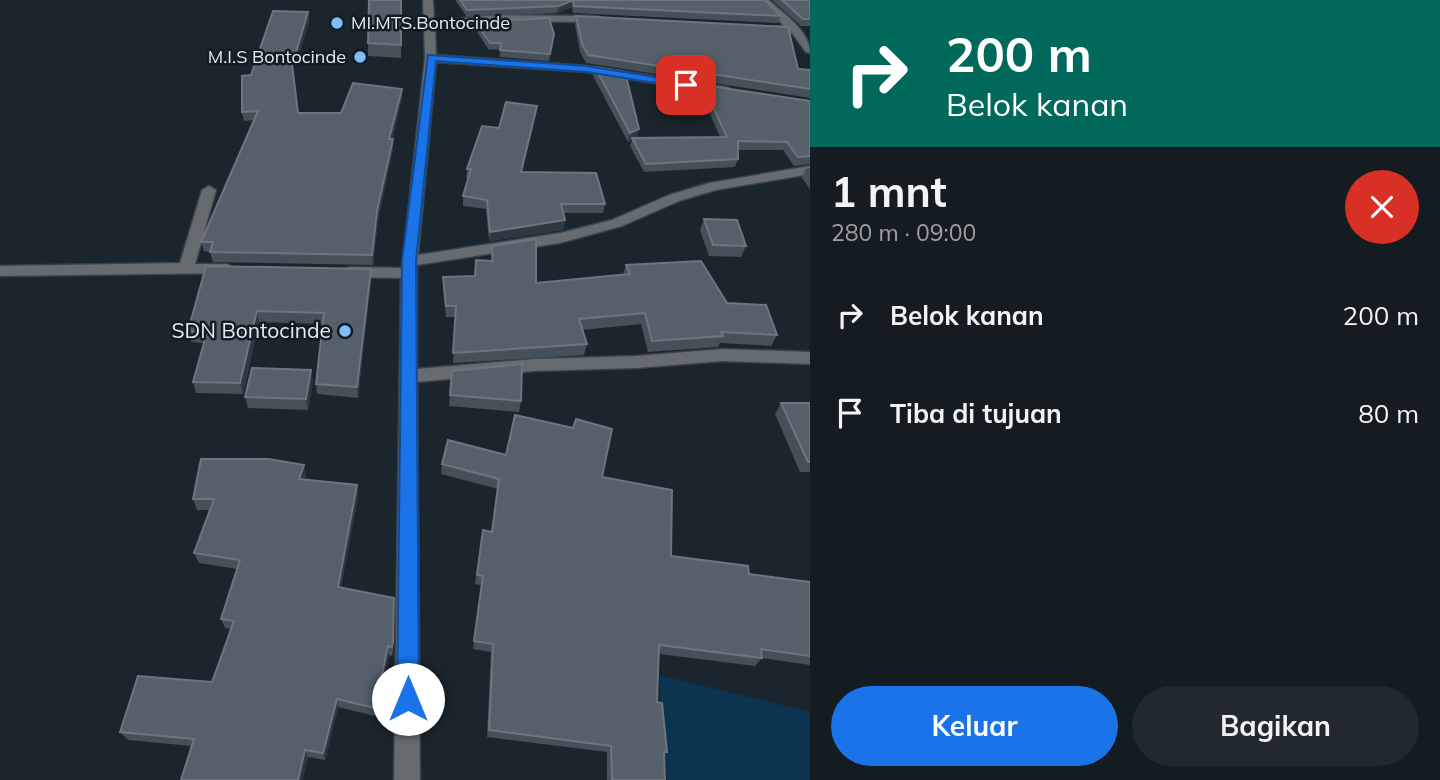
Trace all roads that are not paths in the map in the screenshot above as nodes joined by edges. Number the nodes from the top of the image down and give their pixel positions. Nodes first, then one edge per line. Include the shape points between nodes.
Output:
1 (428, 0) edge
2 (763, 0) edge
3 (604, 19) edge
4 (430, 25) junction
5 (754, 28) edge
6 (795, 30) junction
7 (810, 50) edge
8 (431, 58) junction
9 (744, 94) edge
10 (810, 170) edge
11 (209, 190) dead end
12 (409, 267) junction
13 (186, 269) junction
14 (242, 270) edge
15 (0, 271) edge
16 (339, 271) edge
17 (810, 358) edge
18 (410, 376) junction
19 (408, 780) edge

1 - 4 street
2 - 6 street
3 - 4 street via 495,18
4 - 8 street
5 - 6 street
6 - 7 street
8 - 9 street via 587,69
8 - 12 street
10 - 12 street via 714,186 617,223 560,238
11 - 13 street
12 - 16 street
12 - 18 street
13 - 14 street
13 - 15 street
17 - 18 street via 722,355
18 - 19 street

